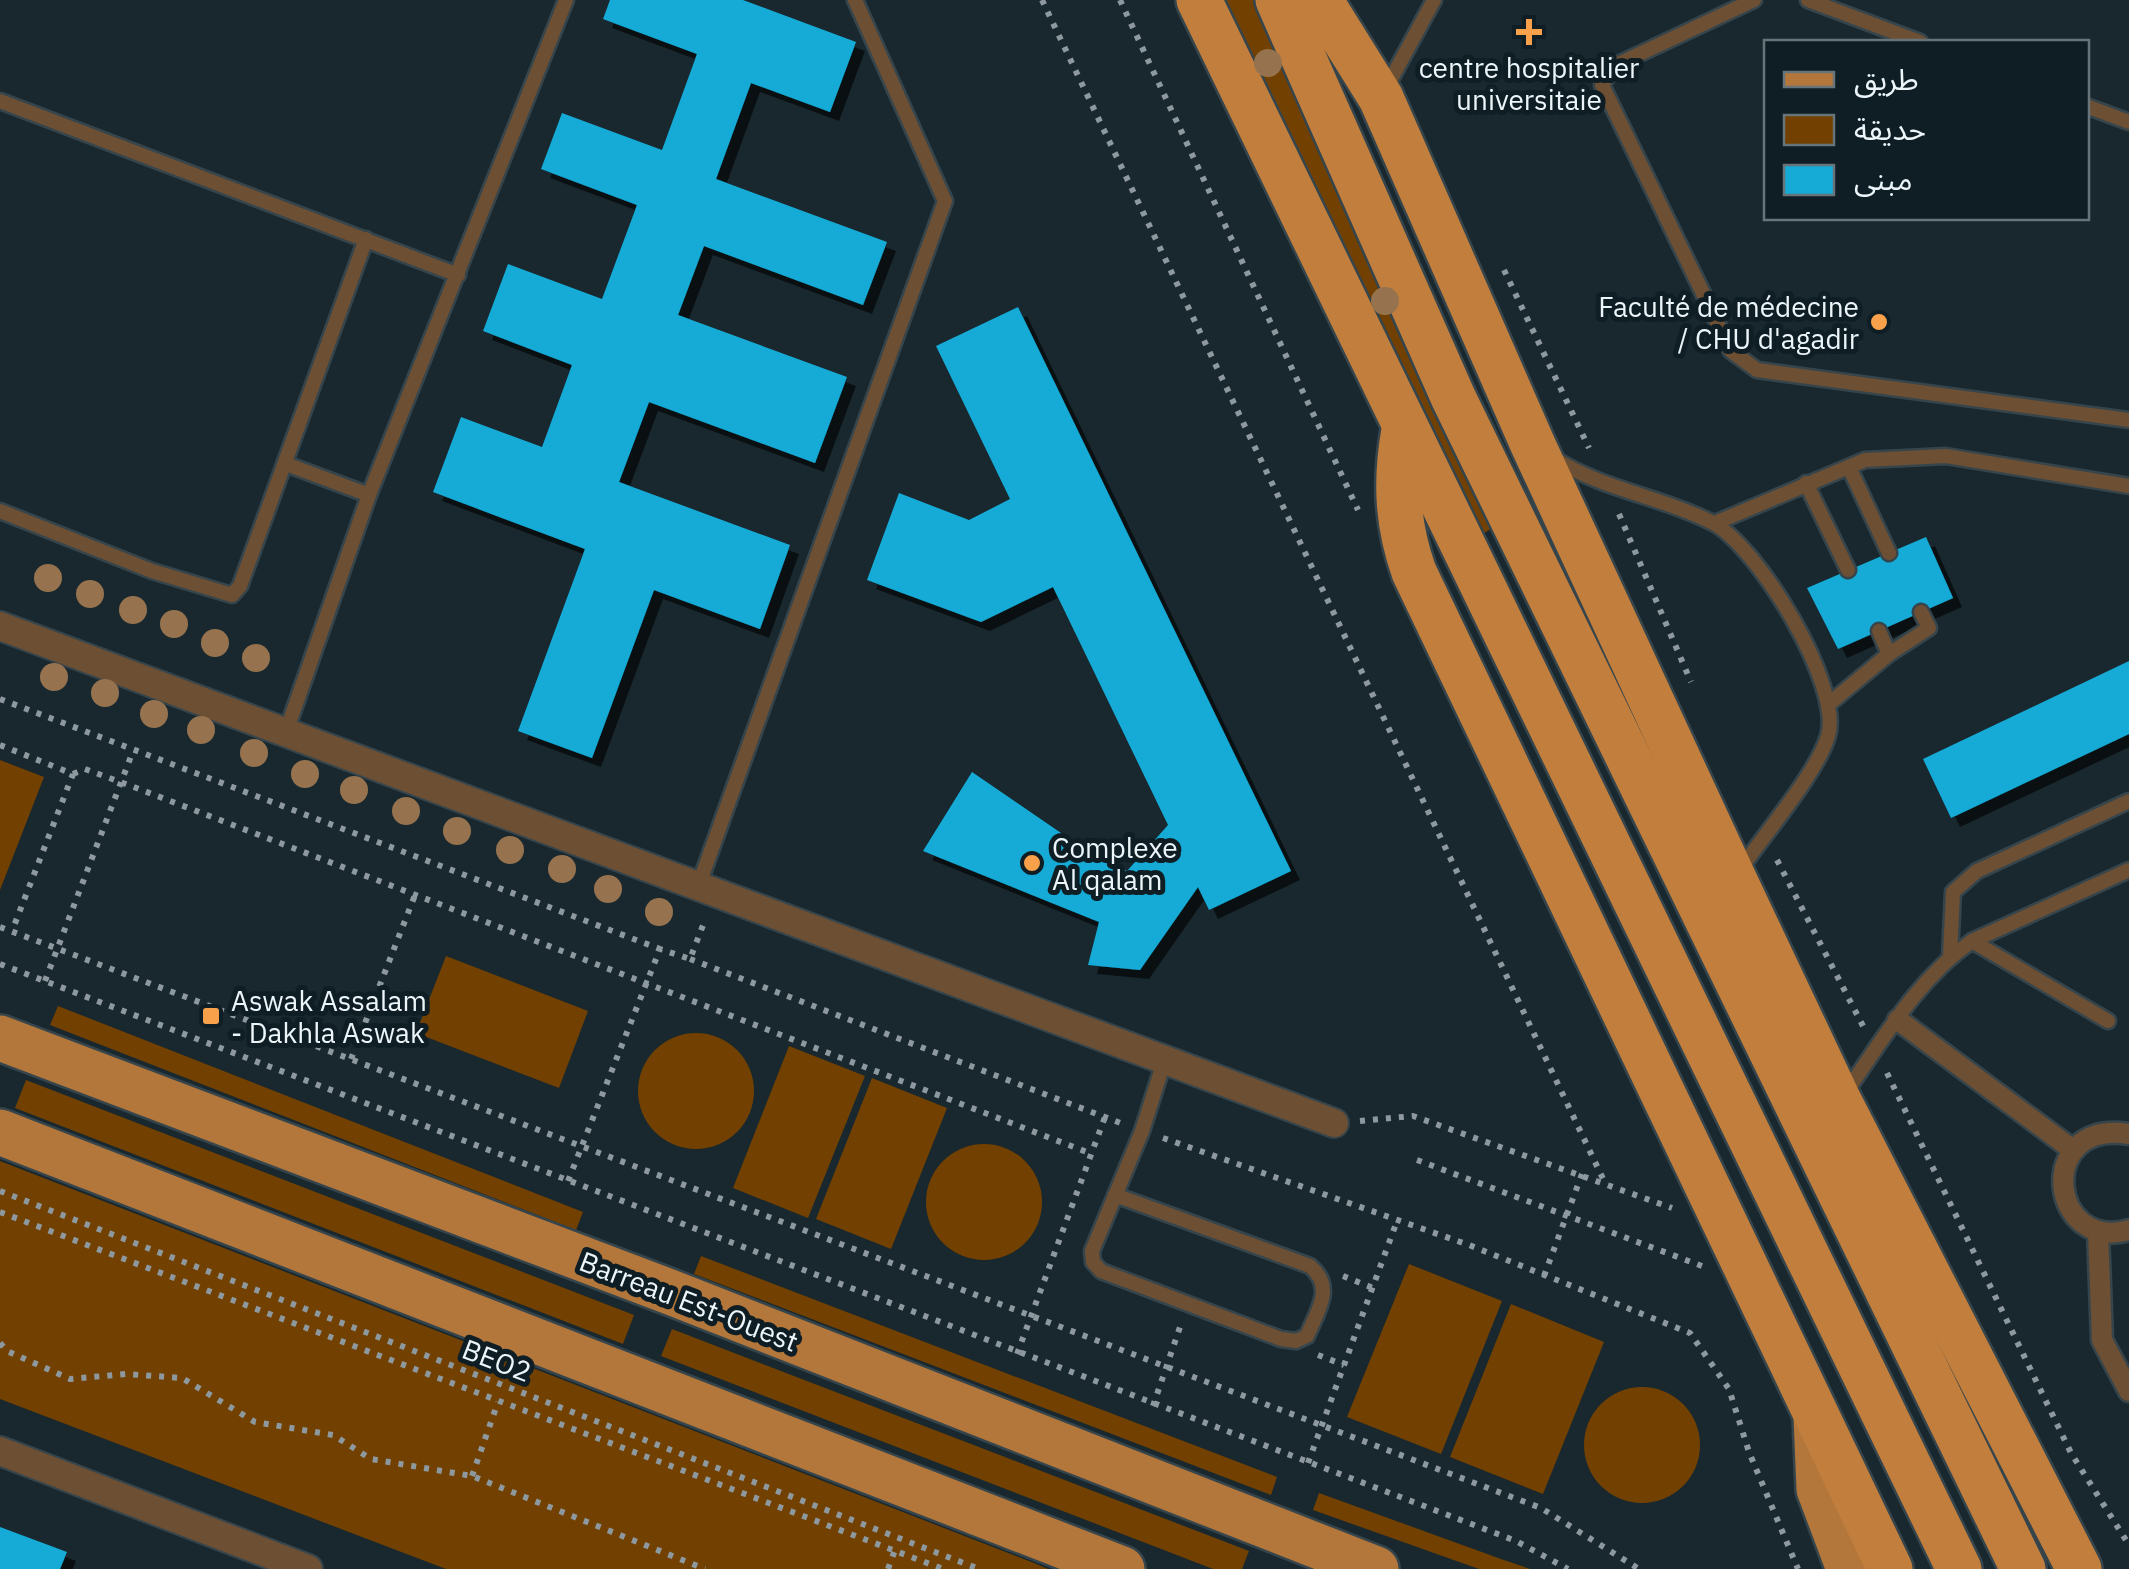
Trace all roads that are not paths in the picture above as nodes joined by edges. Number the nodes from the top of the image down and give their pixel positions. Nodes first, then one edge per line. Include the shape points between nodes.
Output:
1 (566, 0) edge
2 (855, 0) edge
3 (1198, 0) edge
4 (1278, 0) edge
5 (1320, 0) edge
6 (1434, 0) edge
7 (1754, 0) edge
8 (1808, 0) edge
9 (1915, 40) edge
10 (1381, 98) junction
11 (0, 101) edge
12 (2089, 107) edge
13 (2129, 122) edge
14 (366, 240) junction
15 (458, 275) junction
16 (2129, 420) edge
17 (1404, 430) junction
18 (1533, 444) junction
19 (286, 464) junction
20 (1848, 466) junction
21 (1806, 482) junction
22 (2129, 486) edge
23 (370, 495) junction
24 (0, 511) edge
25 (1714, 523) junction
26 (1889, 552) dead end
27 (1848, 570) dead end
28 (1921, 612) dead end
29 (0, 626) edge
30 (1879, 631) dead end
31 (1889, 654) junction
32 (1830, 703) junction
33 (286, 732) junction
34 (2129, 801) edge
35 (2129, 870) edge
36 (1734, 879) junction
37 (707, 890) junction
38 (1972, 941) junction
39 (1950, 956) junction
40 (1898, 1020) junction
41 (2108, 1021) dead end
42 (0, 1038) edge
43 (1164, 1062) junction
44 (1840, 1101) junction
45 (1334, 1123) road end
46 (0, 1132) edge
47 (2129, 1134) edge
48 (2073, 1150) junction
49 (1115, 1195) junction
50 (2129, 1230) edge
51 (2098, 1232) junction
52 (2129, 1391) edge
53 (1816, 1417) junction
54 (0, 1451) edge
55 (308, 1569) edge
56 (1122, 1569) edge
57 (1376, 1569) edge
58 (1850, 1569) edge
59 (1890, 1569) edge
60 (1959, 1569) edge
61 (2023, 1569) edge
62 (2079, 1569) edge

1 - 15 lane
2 - 37 lane via 945,202
3 - 17 highway
4 - 61 highway via 1452,397
5 - 10 highway
6 - 10 lane
7 - 16 lane via 1614,66 1602,85 1731,351 1757,370
8 - 9 lane
10 - 18 highway
11 - 14 lane
12 - 13 lane
14 - 15 lane
14 - 19 lane
15 - 23 lane
17 - 53 highway via 1398,502 1414,572
17 - 60 highway
18 - 25 lane via 1608,487
18 - 36 highway
19 - 23 lane
19 - 24 lane via 232,595
20 - 21 lane
20 - 22 lane via 1946,456
20 - 26 lane
21 - 25 lane
21 - 27 lane
23 - 33 lane
25 - 32 lane via 1763,571
28 - 31 lane via 1929,628
29 - 33 street
30 - 31 lane
31 - 32 lane
32 - 36 lane via 1822,748
33 - 37 street
34 - 39 lane via 1977,870 1953,892
35 - 38 lane
36 - 44 highway
37 - 43 street
38 - 39 lane
38 - 41 lane
39 - 40 lane
40 - 44 lane
40 - 48 street
42 - 57 main road, Barreau Est-Ouest
43 - 45 street
43 - 49 lane
44 - 62 highway
46 - 56 main road
47 - 48 street via 2088,1137
48 - 51 street via 2064,1168 2068,1206
49 - 49 lane via 1092,1250 1101,1271 1296,1341 1307,1336 1326,1291 1310,1266
50 - 51 street
51 - 52 street via 2102,1340
53 - 58 main road via 1819,1489
53 - 59 highway
54 - 55 street

